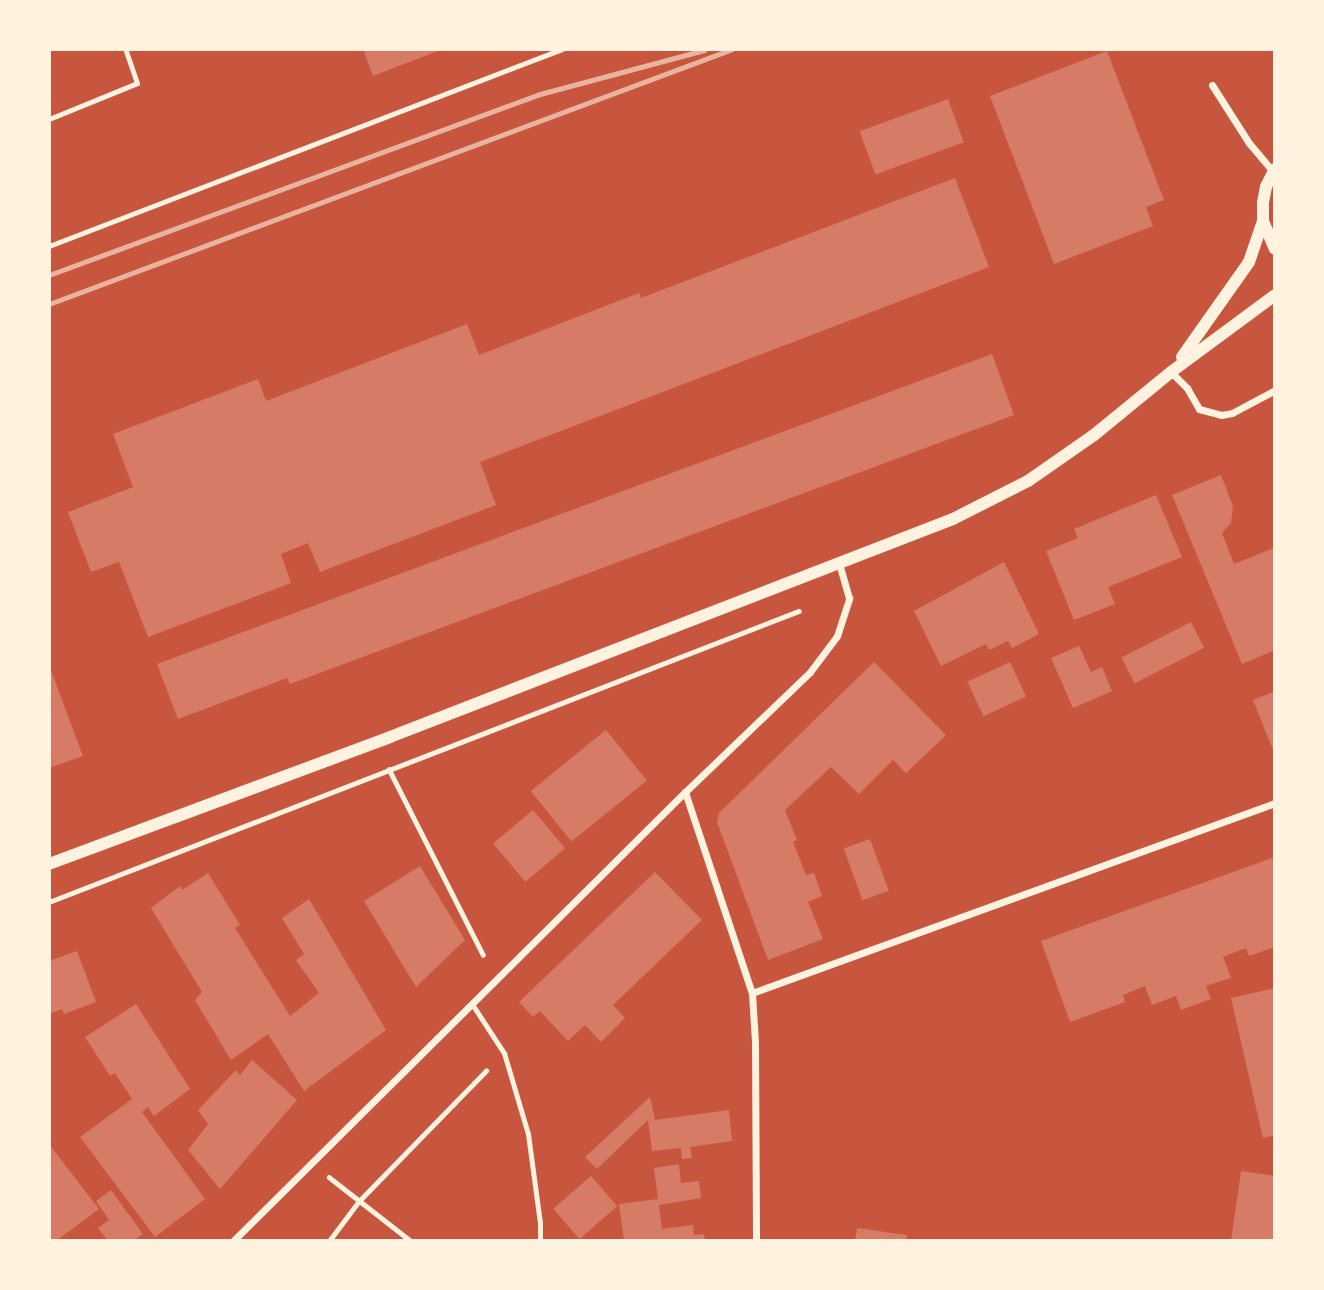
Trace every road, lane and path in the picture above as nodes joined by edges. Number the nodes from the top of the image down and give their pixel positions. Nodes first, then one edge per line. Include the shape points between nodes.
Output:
1 (125, 49) edge
2 (562, 49) edge
3 (1212, 85) dead end
4 (49, 118) edge
5 (1274, 170) edge
6 (1263, 220) junction
7 (49, 246) edge
8 (1275, 248) edge
9 (1275, 295) edge
10 (1171, 372) junction
11 (1275, 390) edge
12 (839, 562) junction
13 (799, 611) dead end
14 (390, 769) junction
15 (685, 792) junction
16 (1275, 803) edge
17 (49, 864) edge
18 (49, 902) edge
19 (483, 954) dead end
20 (752, 993) junction
21 (472, 1004) junction
22 (504, 1053) junction
23 (312, 1163) junction
24 (359, 1201) junction
25 (233, 1241) edge
26 (329, 1241) edge
27 (411, 1241) edge
28 (540, 1241) edge
29 (756, 1241) edge

1 - 4 lane via 137,83
2 - 7 lane
3 - 5 street via 1249,143
5 - 6 street via 1266,187
6 - 8 street
6 - 10 street via 1249,262
9 - 10 street
10 - 11 street via 1199,409 1221,415
10 - 12 street via 1028,481 953,519
12 - 15 street via 849,597 837,636 810,672
12 - 17 street
13 - 14 path
14 - 18 path
14 - 19 path
15 - 20 street
15 - 21 street
16 - 20 street
20 - 29 street
21 - 22 lane
21 - 23 street
22 - 24 path
22 - 28 lane via 527,1134
23 - 24 path
23 - 25 street
24 - 26 path
24 - 27 path

